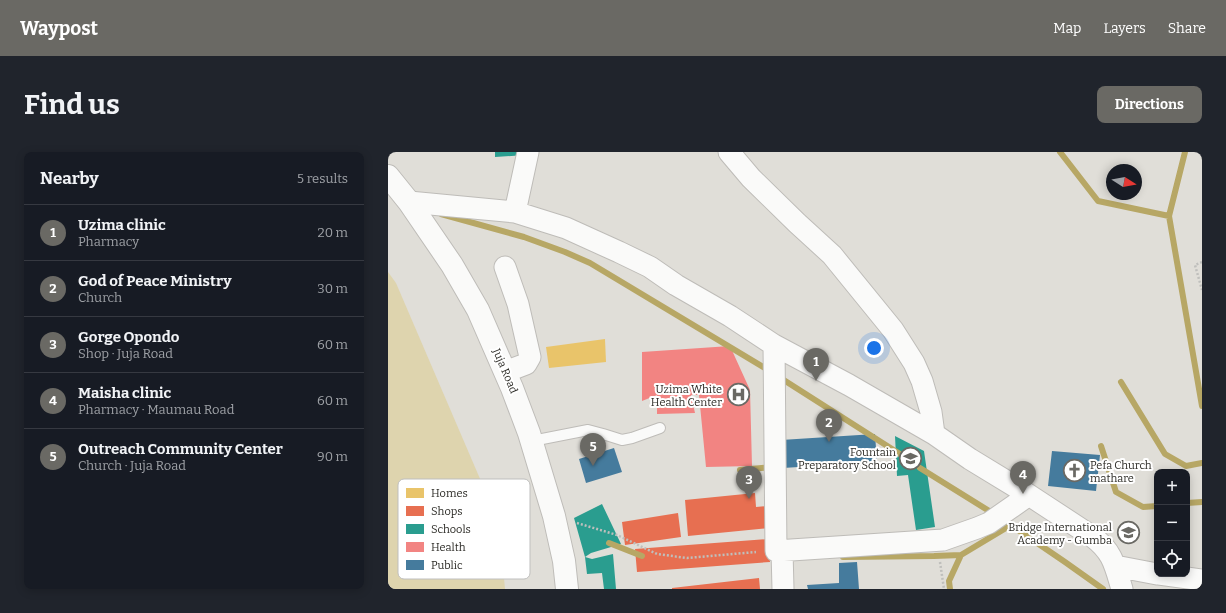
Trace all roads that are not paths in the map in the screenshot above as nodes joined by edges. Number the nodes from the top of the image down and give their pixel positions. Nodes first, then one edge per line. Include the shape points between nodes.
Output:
1 (528, 152) edge
2 (729, 152) edge
3 (388, 176) edge
4 (409, 202) junction
5 (515, 212) junction
6 (505, 267) dead end
7 (774, 345) junction
8 (505, 372) junction
9 (660, 428) dead end
10 (934, 434) junction
11 (532, 441) junction
12 (1029, 495) junction
13 (779, 551) junction
14 (1112, 559) junction
15 (1154, 573) edge
16 (1180, 577) edge
17 (1202, 580) edge
18 (567, 589) edge
19 (783, 589) edge
20 (1122, 589) edge

1 - 5 street
2 - 10 street via 751,178 832,256 893,330 922,381
3 - 4 main road, Juja Road
4 - 5 street
4 - 8 main road, Juja Road via 478,310
5 - 7 street via 566,228 650,267 676,286 730,316
6 - 8 street via 518,304 530,357 526,364
7 - 10 street
7 - 13 street
8 - 11 main road, Juja Road
9 - 11 lane via 622,440 588,430
10 - 12 street
11 - 18 main road, Juja Road via 554,516
12 - 13 street via 989,523 943,540
12 - 14 street via 1093,537 1102,544
13 - 19 street
14 - 15 street
14 - 20 street
16 - 17 street

